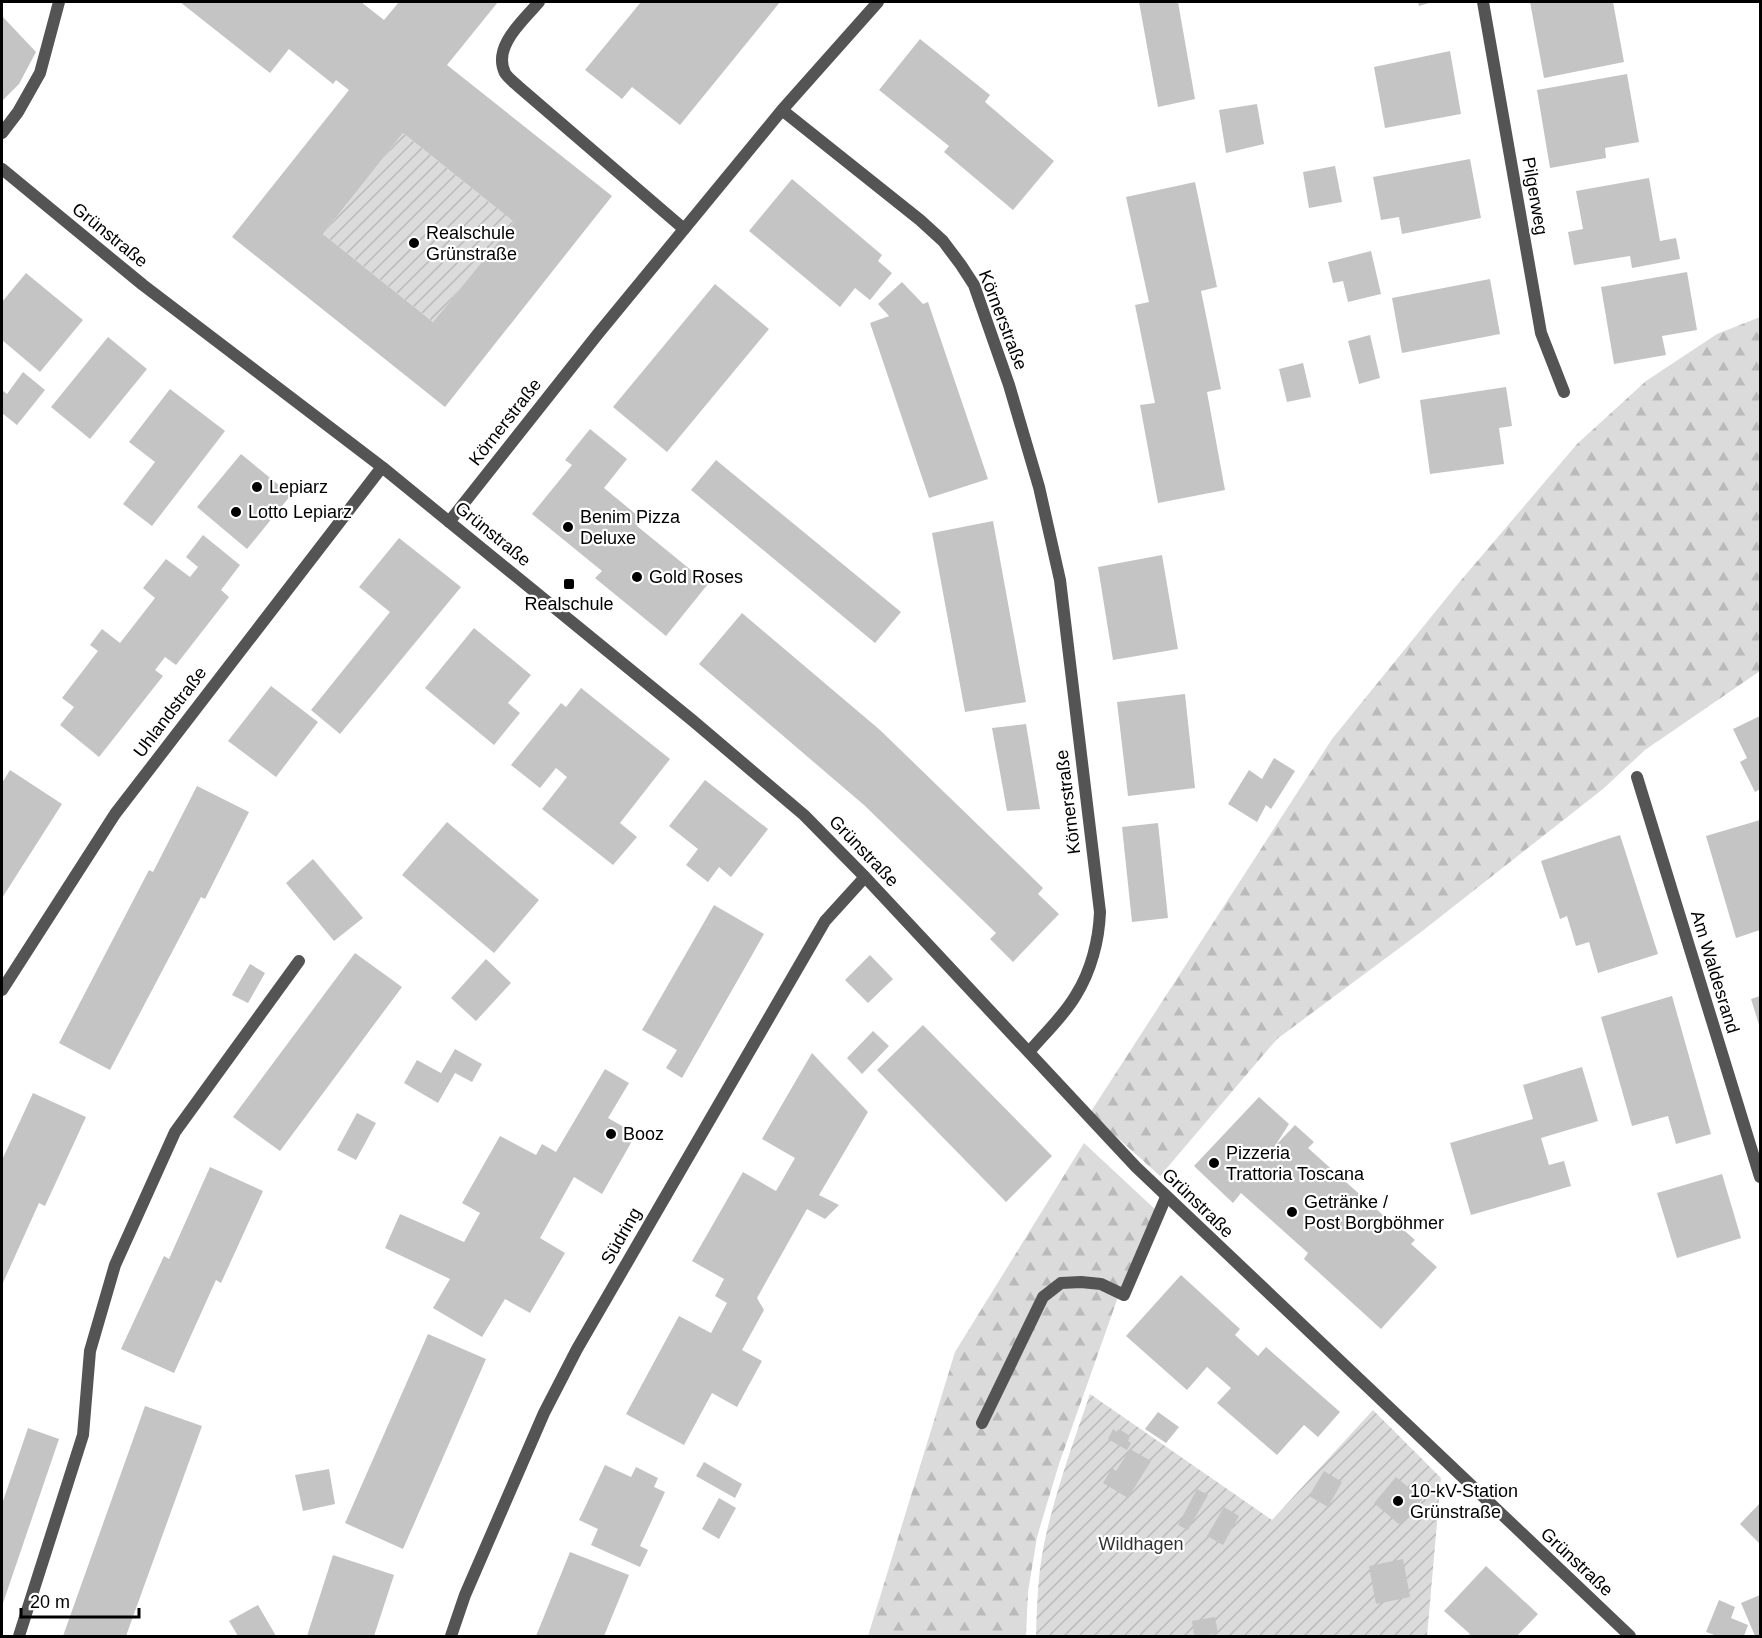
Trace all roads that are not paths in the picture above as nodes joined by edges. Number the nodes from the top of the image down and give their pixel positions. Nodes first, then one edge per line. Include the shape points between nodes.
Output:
1 (60, 2) edge
2 (539, 2) edge
3 (878, 2) edge
4 (1483, 2) edge
5 (782, 110) junction
6 (2, 133) edge
7 (2, 169) edge
8 (684, 229) junction
9 (1564, 392) dead end
10 (382, 467) junction
11 (449, 522) junction
12 (1637, 777) dead end
13 (865, 877) junction
14 (299, 961) dead end
15 (2, 990) edge
16 (1029, 1052) junction
17 (1761, 1177) edge
18 (1166, 1197) junction
19 (982, 1423) dead end
20 (19, 1636) edge
21 (451, 1636) edge
22 (1630, 1636) edge

1 - 6 street via 40,73
2 - 8 street via 504,44 506,73
3 - 5 street
4 - 9 street, Pilgerweg via 1541,333
5 - 8 street, Körnerstraße
5 - 16 street, Körnerstraße via 920,220 961,265 974,285 1009,385 1039,488 1060,580 1100,932 1076,996
7 - 10 street, Grünstraße via 143,285
8 - 11 street, Körnerstraße
10 - 11 street, Grünstraße
10 - 15 street, Uhlandstraße via 115,814
11 - 13 street, Grünstraße via 735,756 804,815
12 - 17 street, Am Waldesrand
13 - 16 street, Grünstraße
13 - 21 street, Südring via 825,921 577,1349 539,1424
14 - 20 street via 175,1132 115,1265 90,1351 83,1435
16 - 18 street, Grünstraße
18 - 19 street via 1125,1295 1101,1284 1081,1282 1061,1283 1043,1297
18 - 22 street, Grünstraße

